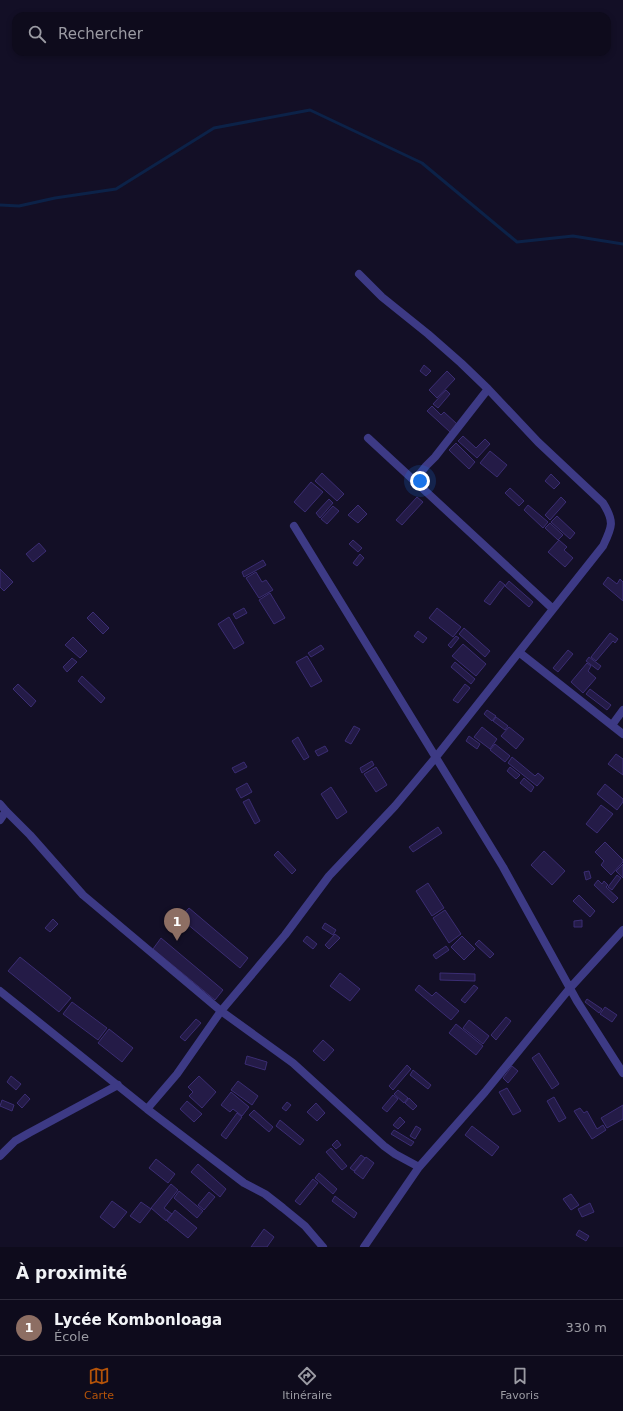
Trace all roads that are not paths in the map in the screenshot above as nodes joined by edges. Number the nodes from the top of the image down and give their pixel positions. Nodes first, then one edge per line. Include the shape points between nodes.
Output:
1 (359, 274) dead end
2 (488, 389) junction
3 (368, 438) dead end
4 (414, 481) junction
5 (294, 526) dead end
6 (553, 609) junction
7 (520, 653) junction
8 (623, 710) edge
9 (612, 724) junction
10 (623, 734) edge
11 (436, 757) junction
12 (0, 804) edge
13 (6, 811) junction
14 (0, 820) edge
15 (623, 930) edge
16 (570, 988) junction
17 (0, 991) edge
18 (221, 1011) junction
19 (623, 1073) edge
20 (118, 1085) junction
21 (147, 1109) junction
22 (0, 1156) edge
23 (419, 1167) junction
24 (323, 1247) edge
25 (364, 1247) edge

1 - 2 street
2 - 4 street
2 - 6 street via 538,442 603,503 612,521 603,546
3 - 4 street
4 - 6 street
5 - 11 street
6 - 7 street
7 - 9 street
7 - 11 street
8 - 9 street
9 - 10 street
11 - 16 street via 503,867
11 - 18 street via 395,806 329,876 285,935
12 - 13 street
13 - 14 street
13 - 18 street via 83,894
15 - 16 street
16 - 19 street
16 - 23 street via 485,1092
17 - 20 street
18 - 21 street via 177,1074
18 - 23 street via 293,1063 384,1146
20 - 21 street
20 - 22 street via 29,1132
21 - 24 street via 244,1183 265,1194 283,1208 305,1226
23 - 25 street

